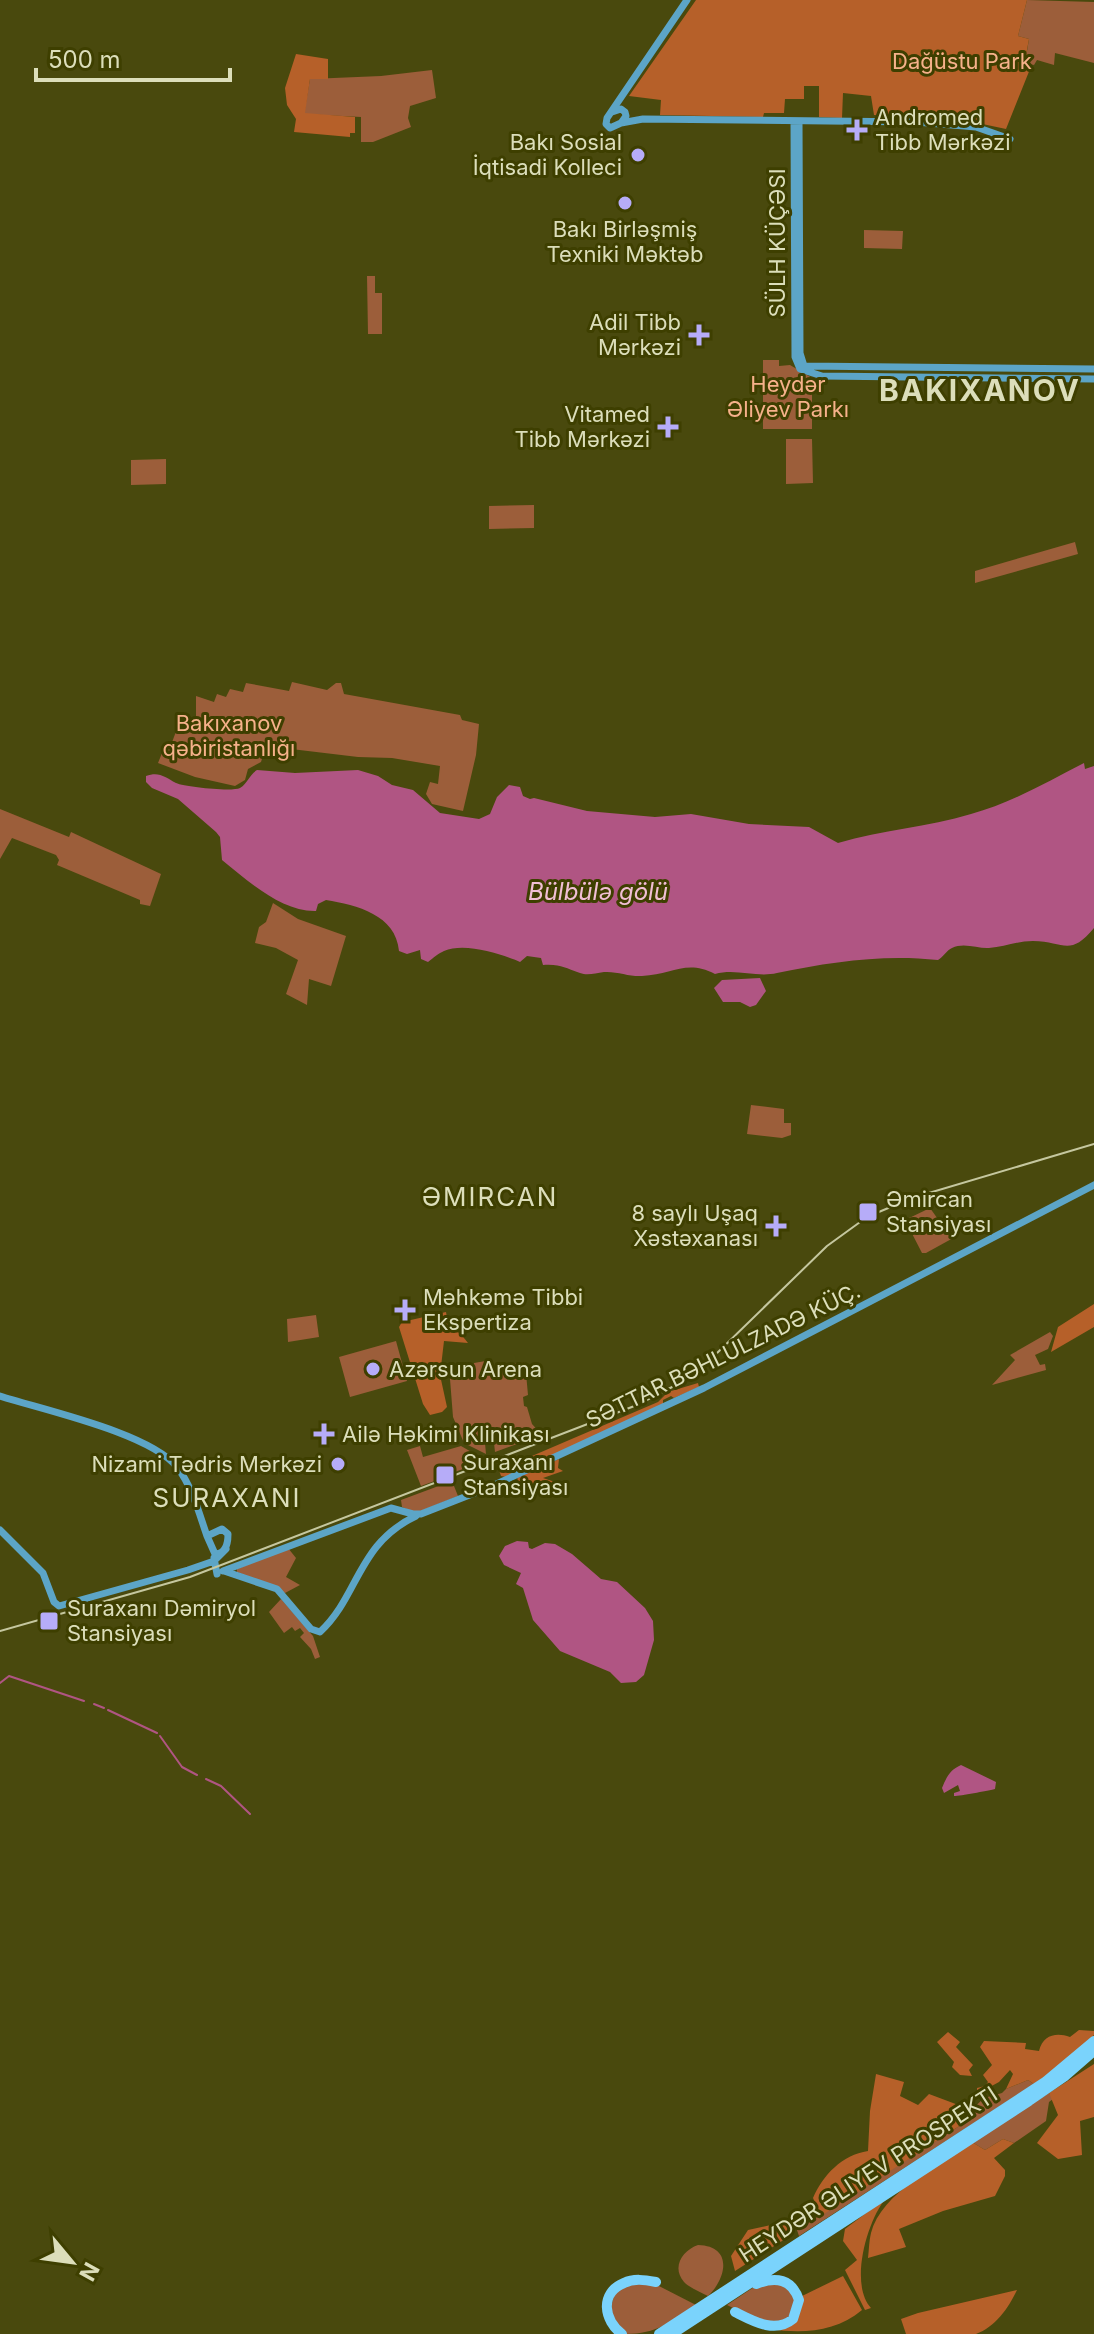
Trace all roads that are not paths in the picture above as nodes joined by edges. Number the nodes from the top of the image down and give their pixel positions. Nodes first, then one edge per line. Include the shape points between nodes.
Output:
1 (687, 0) edge
2 (628, 87) junction
3 (612, 112) junction
4 (625, 112) junction
5 (643, 119) junction
6 (798, 122) junction
7 (621, 123) junction
8 (1010, 139) dead end
9 (798, 349) junction
10 (1094, 369) edge
11 (822, 372) junction
12 (1094, 379) edge
13 (1094, 1185) edge
14 (0, 1396) edge
15 (403, 1510) junction
16 (421, 1514) junction
17 (201, 1520) junction
18 (404, 1522) junction
19 (222, 1529) junction
20 (0, 1530) edge
21 (207, 1536) junction
22 (226, 1549) junction
23 (213, 1557) junction
24 (220, 1572) junction
25 (1094, 2041) edge
26 (1094, 2051) edge
27 (656, 2282) dead end
28 (730, 2297) junction
29 (735, 2312) dead end
30 (679, 2321) junction
31 (622, 2334) edge
32 (650, 2334) edge
33 (659, 2334) edge
34 (672, 2334) edge

1 - 2 main road
2 - 3 main road
2 - 4 main road
3 - 4 main road
3 - 7 main road via 606,126
4 - 5 main road
4 - 7 main road
5 - 6 main road
5 - 7 main road
6 - 8 main road via 972,127
6 - 9 main road, SÜLH KÜÇƏSI
9 - 11 main road via 803,365
9 - 11 main road, SÜLH KÜÇƏSI via 797,365 806,373
10 - 11 main road
11 - 12 main road
13 - 16 main road, SƏTTAR BƏHLULZADƏ KÜÇ. via 704,1388
14 - 17 main road via 154,1448 183,1475
15 - 16 main road
15 - 18 main road
15 - 24 main road via 391,1508
16 - 18 main road, SƏTTAR BƏHLULZADƏ KÜÇ.
17 - 19 main road
17 - 21 main road
18 - 24 main road, SƏTTAR BƏHLULZADƏ KÜÇ. via 369,1555 321,1631 316,1632 277,1589
19 - 21 main road
19 - 22 main road via 228,1534
20 - 23 main road via 43,1573 57,1605 132,1588
21 - 23 main road
22 - 23 main road
22 - 24 main road
23 - 24 main road
25 - 30 highway, HEYDƏR ƏLIYEV PROSPEKTI via 1045,2082
26 - 28 highway, HEYDƏR ƏLIYEV PROSPEKTI via 1049,2087
27 - 31 highway via 627,2281 611,2293 607,2316
28 - 29 highway via 777,2279 789,2283 798,2298 795,2316 781,2327 764,2326
28 - 34 highway, HEYDƏR ƏLIYEV PROSPEKTI
30 - 32 highway
30 - 33 highway, HEYDƏR ƏLIYEV PROSPEKTI

